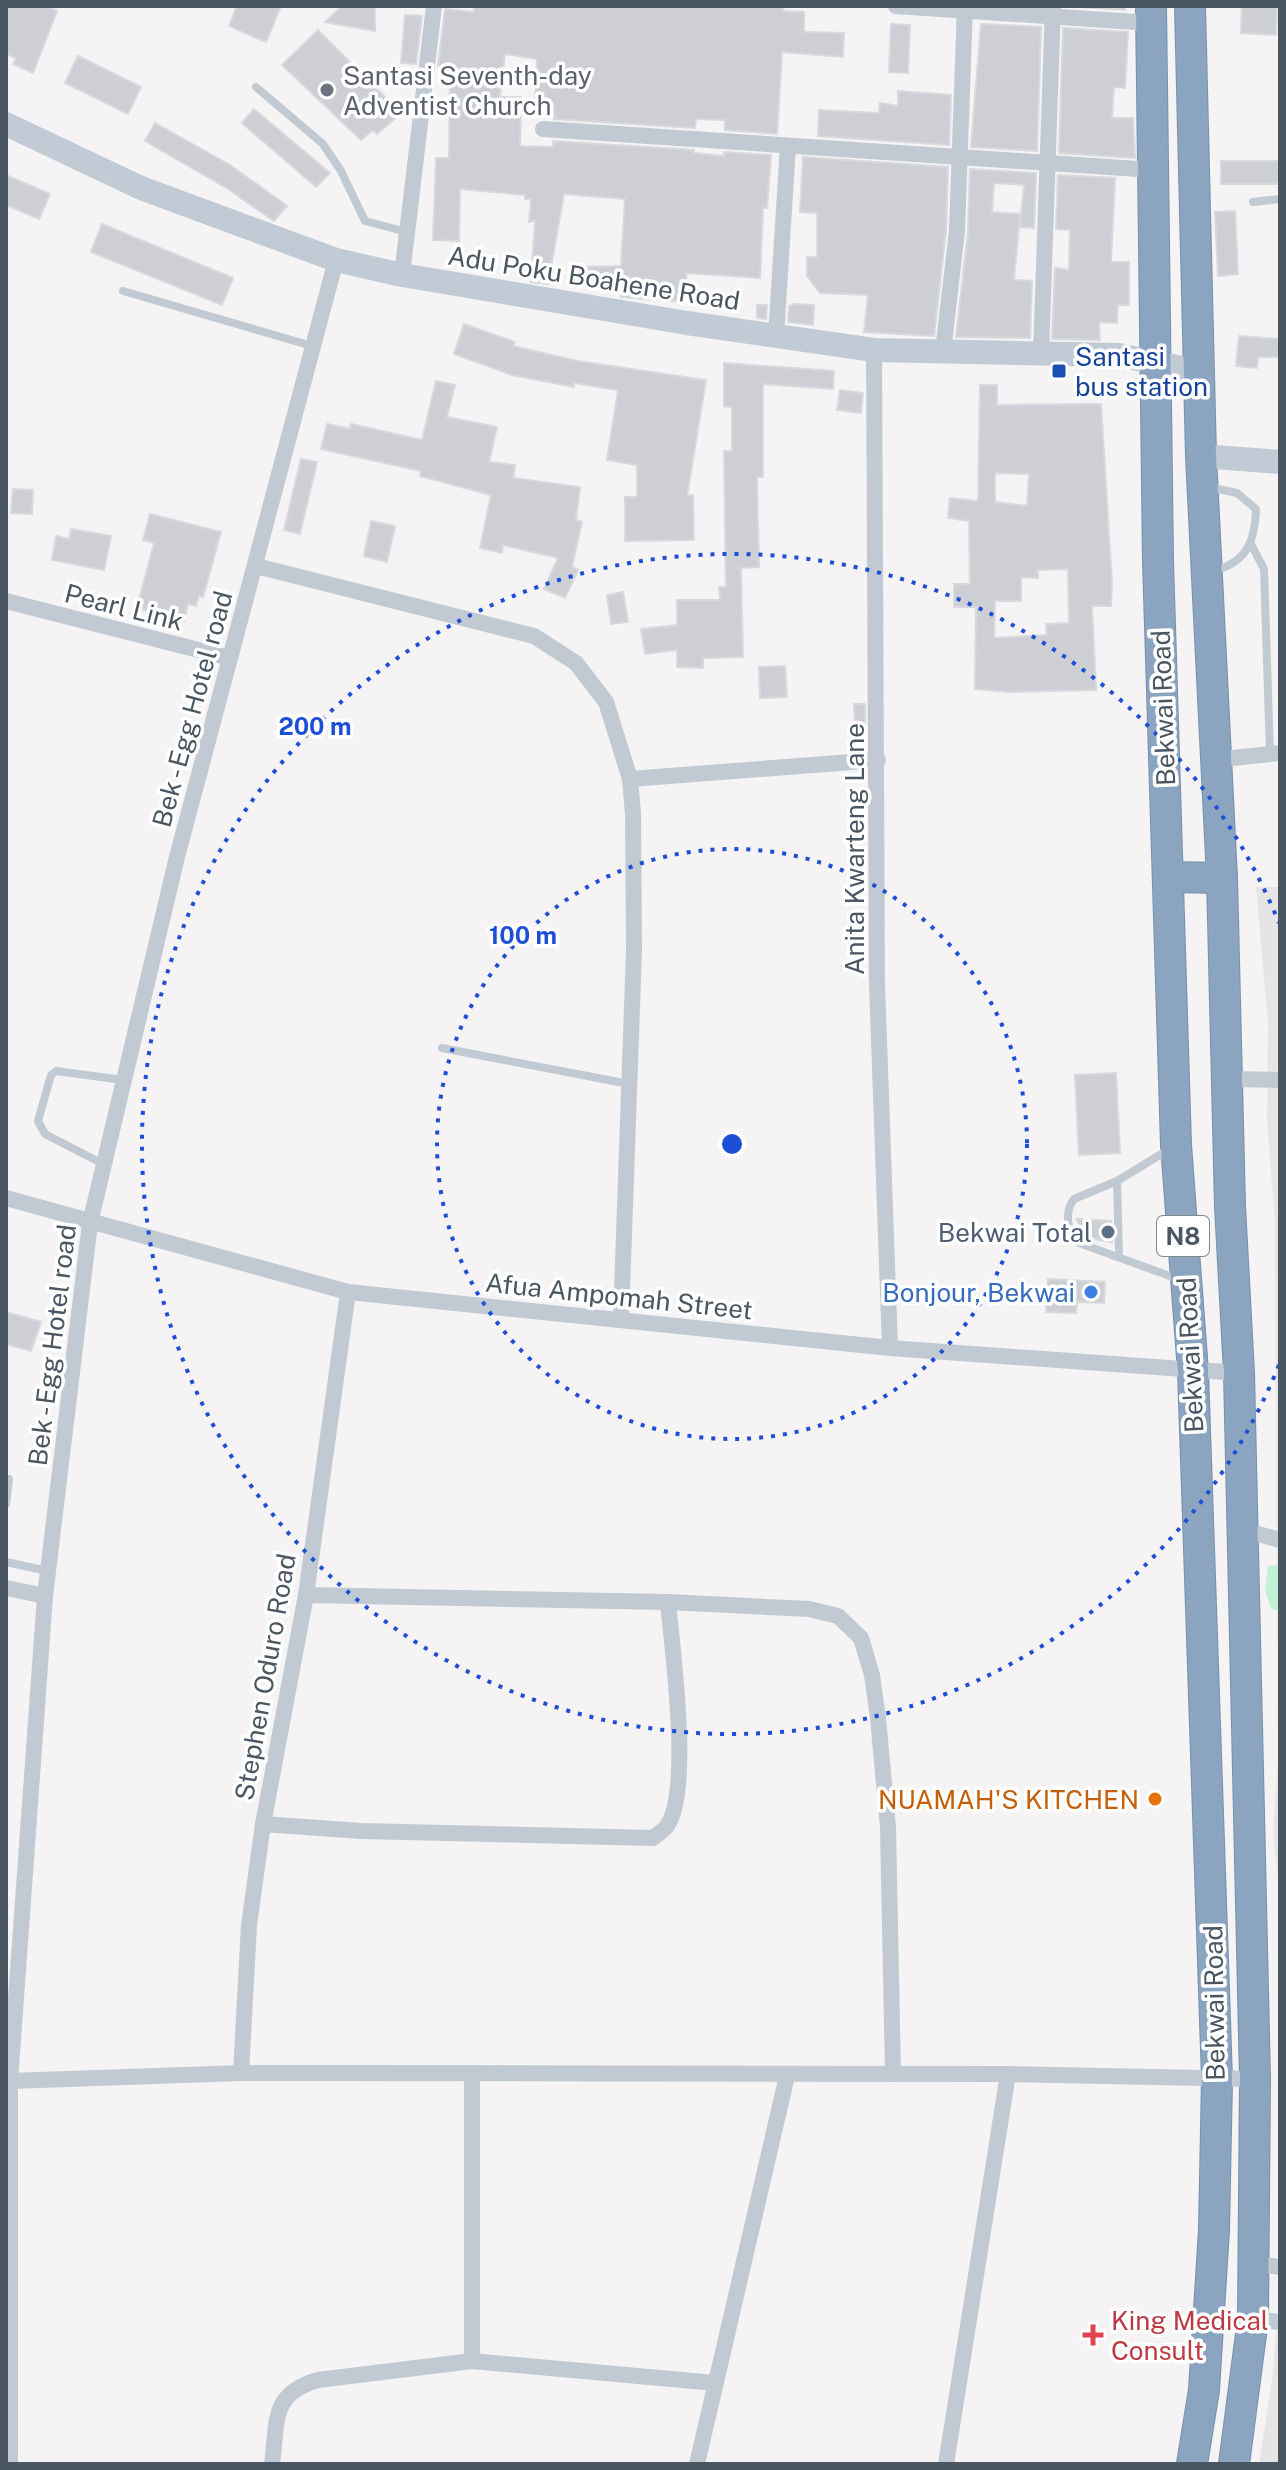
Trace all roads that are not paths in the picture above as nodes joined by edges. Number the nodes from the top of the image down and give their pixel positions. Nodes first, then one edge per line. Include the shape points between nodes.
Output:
1 (434, 6) edge
2 (896, 6) edge
3 (1190, 6) edge
4 (965, 8) edge
5 (1053, 12) edge
6 (1151, 14) edge
7 (256, 87) dead end
8 (6, 124) edge
9 (543, 129) dead end
10 (788, 146) junction
11 (960, 158) junction
12 (1048, 165) junction
13 (1153, 170) junction
14 (1280, 199) edge
15 (1253, 202) dead end
16 (408, 232) junction
17 (336, 260) junction
18 (402, 275) junction
19 (123, 291) dead end
20 (776, 336) junction
21 (312, 346) junction
22 (874, 350) junction
23 (943, 351) junction
24 (1041, 353) junction
25 (1156, 361) junction
26 (1200, 372) junction
27 (1201, 456) junction
28 (1280, 462) edge
29 (1203, 486) junction
30 (1251, 544) junction
31 (256, 566) junction
32 (1209, 573) junction
33 (6, 601) edge
34 (230, 658) junction
35 (1275, 753) edge
36 (878, 760) junction
37 (1214, 760) junction
38 (630, 779) junction
39 (1168, 877) junction
40 (1222, 878) junction
41 (442, 1048) dead end
42 (1228, 1079) junction
43 (123, 1080) junction
44 (1280, 1080) edge
45 (629, 1084) junction
46 (1176, 1145) junction
47 (103, 1164) junction
48 (1117, 1181) junction
49 (6, 1198) edge
50 (90, 1223) junction
51 (1119, 1256) junction
52 (1186, 1283) junction
53 (348, 1292) junction
54 (621, 1320) junction
55 (890, 1348) junction
56 (1193, 1371) junction
57 (1239, 1373) junction
58 (9, 1479) dead end
59 (6, 1504) edge
60 (1243, 1530) junction
61 (1280, 1540) edge
62 (6, 1562) edge
63 (48, 1571) junction
64 (6, 1588) edge
65 (306, 1595) junction
66 (45, 1596) junction
67 (668, 1602) junction
68 (263, 1824) junction
69 (13, 1941) edge
70 (241, 2073) junction
71 (893, 2074) junction
72 (1008, 2074) junction
73 (472, 2076) junction
74 (787, 2076) junction
75 (1217, 2079) junction
76 (1255, 2079) junction
77 (10, 2081) junction
78 (1268, 2266) edge
79 (1266, 2321) edge
80 (472, 2361) junction
81 (715, 2383) junction
82 (8, 2446) edge
83 (10, 2464) edge
84 (272, 2464) edge
85 (697, 2464) edge
86 (946, 2464) edge
87 (1192, 2464) edge
88 (1234, 2464) edge

1 - 16 street
2 - 4 street
3 - 26 highway, Bekwai Road / N8
4 - 5 street
4 - 11 street
5 - 6 street
5 - 12 street
6 - 13 highway, Bekwai Road / N8
7 - 16 lane via 323,144 365,221
8 - 17 street, Adu Poku Boahene Road via 141,188
9 - 10 street
10 - 11 street
10 - 20 street
11 - 12 street
11 - 23 street
12 - 13 street
12 - 24 street
13 - 25 highway, Bekwai Road / N8
14 - 15 lane
16 - 18 street
17 - 18 street, Adu Poku Boahene Road
17 - 21 street, Bek - Egg Hotel road
18 - 20 street, Adu Poku Boahene Road
19 - 21 lane
20 - 22 street, Adu Poku Boahene Road
21 - 31 street, Bek - Egg Hotel road
22 - 23 street, Adu Poku Boahene Road
22 - 36 street, Anita Kwarteng Lane
23 - 24 street, Adu Poku Boahene Road
24 - 25 street, Adu Poku Boahene Road
25 - 26 street, Adu Poku Boahene Road
25 - 39 highway, Bekwai Road / N8
26 - 27 highway, Bekwai Road / N8
27 - 28 street
27 - 29 highway, Bekwai Road / N8
29 - 30 lane via 1237,493 1256,509
29 - 32 highway, Bekwai Road / N8
30 - 32 lane via 1228,567
30 - 35 lane via 1264,569
31 - 34 street, Bek - Egg Hotel road
31 - 38 street via 534,636 576,663 606,702
32 - 37 highway, Bekwai Road / N8
33 - 34 street, Pearl Link
34 - 43 street, Bek - Egg Hotel road
35 - 37 street
36 - 38 street
36 - 55 street, Anita Kwarteng Lane via 877,984
37 - 40 highway, Bekwai Road / N8
38 - 45 street via 634,950
39 - 40 highway
39 - 46 highway, Bekwai Road / N8
40 - 42 highway, Bekwai Road / N8
41 - 45 lane
42 - 44 street
42 - 57 highway, Bekwai Road / N8
43 - 47 street, Bek - Egg Hotel road
43 - 47 lane via 56,1071 38,1121 45,1134
45 - 54 street
46 - 48 lane
46 - 52 highway, Bekwai Road / N8
47 - 50 street, Bek - Egg Hotel road
48 - 51 lane
48 - 51 lane via 1074,1199 1068,1213 1074,1240
49 - 50 street, Afua Ampomah Street
50 - 53 street, Afua Ampomah Street
50 - 63 street, Bek - Egg Hotel road
51 - 52 lane
52 - 56 highway, Bekwai Road / N8
53 - 54 street, Afua Ampomah Street
53 - 65 street, Stephen Oduro Road
54 - 55 street, Afua Ampomah Street
55 - 56 street, Afua Ampomah Street
56 - 57 street, Afua Ampomah Street
56 - 75 highway, Bekwai Road / N8
57 - 60 highway, Bekwai Road / N8
58 - 59 lane
60 - 61 street
60 - 76 highway, Bekwai Road / N8
62 - 63 lane
63 - 66 street, Bek - Egg Hotel road
64 - 66 street
65 - 67 street
65 - 68 street, Stephen Oduro Road
66 - 69 street, Bek - Egg Hotel road
67 - 68 street via 678,1718 676,1789 668,1825 653,1838
67 - 71 street via 809,1609 838,1616 861,1638 872,1675 888,1827
68 - 70 street, Stephen Oduro Road via 249,1925
69 - 77 street, Bek - Egg Hotel road
70 - 73 street
70 - 77 street
71 - 72 street
71 - 74 street
72 - 75 street
72 - 86 street
73 - 74 street
73 - 80 street
74 - 81 street
75 - 76 street
75 - 87 highway, Bekwai Road / N8 via 1204,2390
76 - 78 highway, Bekwai Road / N8
77 - 82 street, Bek - Egg Hotel road
78 - 79 highway, Bekwai Road / N8
79 - 88 highway, Bekwai Road / N8
80 - 81 street
80 - 84 street via 294,2387 280,2405
81 - 85 street
82 - 83 street, Bek - Egg Hotel road

